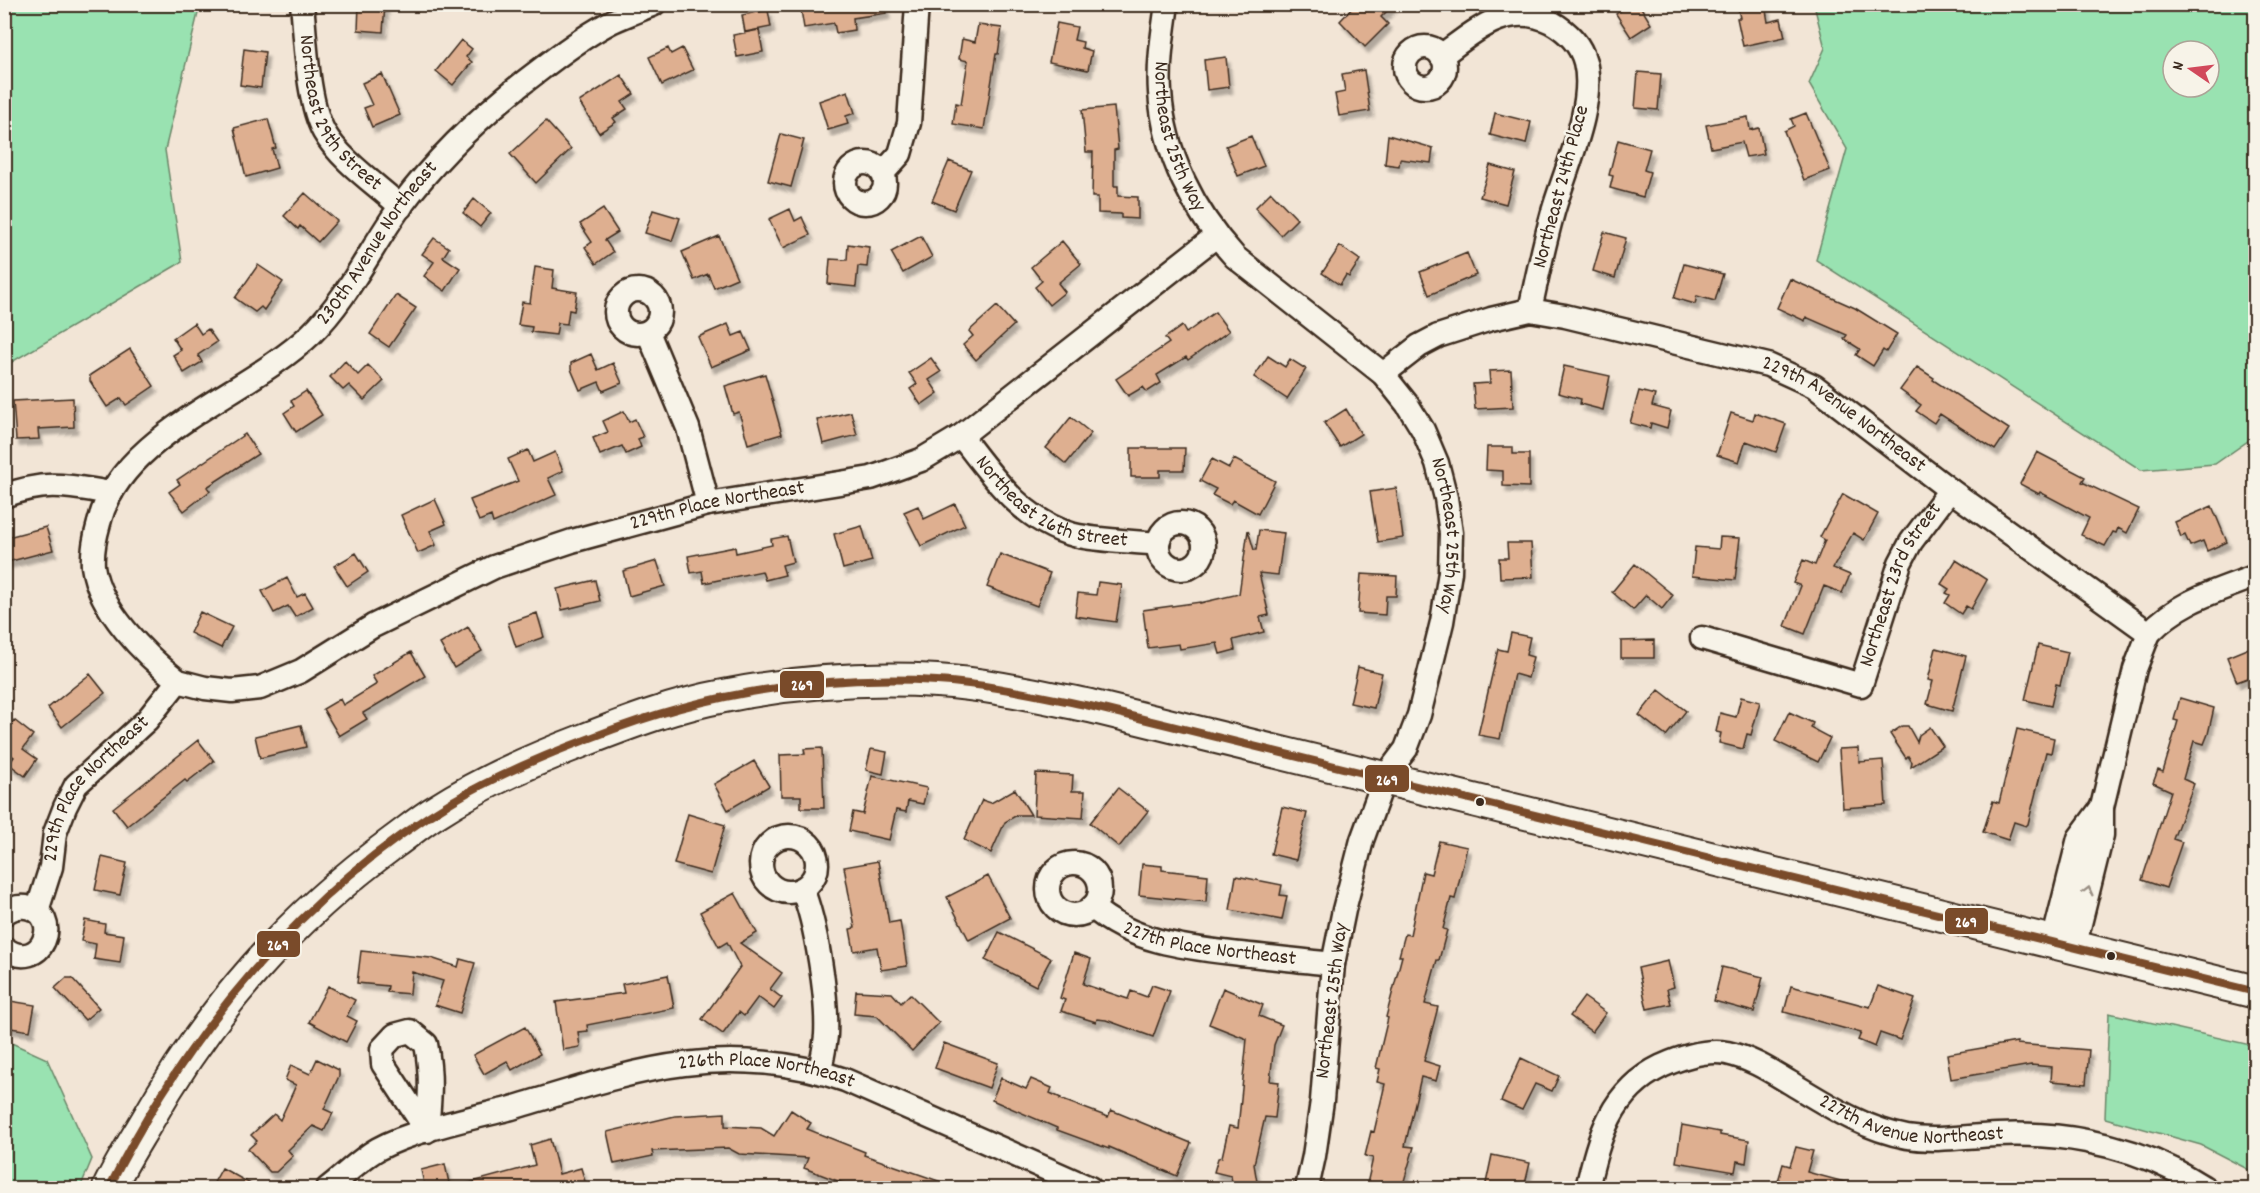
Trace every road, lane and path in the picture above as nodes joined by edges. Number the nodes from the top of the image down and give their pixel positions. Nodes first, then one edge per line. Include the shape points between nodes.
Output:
1 (302, 4) edge
2 (654, 4) edge
3 (917, 4) edge
4 (1167, 4) edge
5 (608, 13) edge
6 (1441, 56) dead end
7 (883, 173) dead end
8 (400, 207) junction
9 (1216, 236) junction
10 (1530, 310) junction
11 (648, 332) dead end
12 (1383, 374) junction
13 (961, 436) junction
14 (1950, 490) junction
15 (111, 493) junction
16 (4, 496) edge
17 (708, 504) junction
18 (1158, 544) dead end
19 (2256, 576) edge
20 (2149, 633) junction
21 (1702, 638) dead end
22 (178, 681) junction
23 (1385, 777) junction
24 (802, 889) dead end
25 (1092, 907) dead end
26 (37, 911) junction
27 (4, 914) edge
28 (2064, 945) junction
29 (4, 948) edge
30 (1333, 964) junction
31 (2256, 992) edge
32 (820, 1071) junction
33 (110, 1188) edge
34 (328, 1188) edge
35 (1090, 1188) edge
36 (1306, 1188) edge
37 (1587, 1188) edge
38 (2205, 1188) edge

1 - 8 street, Northeast 29th Street via 311,87 324,132 340,153
2 - 5 street, 230th Avenue Northeast
3 - 7 street via 909,123 900,154
4 - 9 street, Northeast 25th Way via 1160,91 1165,129 1192,200
5 - 8 street, 230th Avenue Northeast via 513,90 445,154
6 - 10 street, Northeast 24th Place via 1484,25 1502,16 1524,14 1544,18 1564,29 1578,43 1586,62 1583,119 1552,214
8 - 15 street, 230th Avenue Northeast via 335,306 311,333 281,359 159,439
9 - 12 street, Northeast 25th Way via 1235,257
9 - 13 street, 229th Place Northeast
10 - 12 street, 229th Avenue Northeast via 1438,336
10 - 14 street, 229th Avenue Northeast via 1768,365 1789,374 1814,387
11 - 17 street via 688,428
12 - 23 street, Northeast 25th Way via 1407,404 1428,441 1446,498 1451,533 1442,622 1419,715 1406,748
13 - 17 street, 229th Place Northeast via 921,460 871,478
13 - 18 street, Northeast 26th Street via 1003,489 1052,528 1076,535
14 - 20 street, 229th Avenue Northeast
14 - 21 street, Northeast 23rd Street via 1900,563 1861,685
15 - 16 street via 59,484
15 - 22 street, 229th Place Northeast via 99,521 94,547 93,566 99,589 138,645
17 - 22 street, 229th Place Northeast via 494,567 373,626 301,671 260,688 232,691
19 - 20 street via 2186,604 2166,615
20 - 28 street via 2135,669 2102,807 2102,835
22 - 26 street, 229th Place Northeast via 147,720 76,785 55,833 51,867
23 - 28 main road
23 - 30 street, Northeast 25th Way via 1362,840
23 - 33 main road via 1101,708 1007,689 938,681 873,680 786,686 722,696 632,722 497,777 436,811 318,902 225,1001 173,1074
24 - 32 street via 815,937 825,1001 826,1035
25 - 30 street, 227th Place Northeast via 1128,930 1157,940
26 - 27 street via 22,906
26 - 29 street via 47,933 40,948 18,955
28 - 31 main road
30 - 36 street, Northeast 25th Way via 1322,1101
32 - 34 street, 226th Place Northeast via 778,1063 730,1062 684,1064 625,1077 427,1131 377,1150
32 - 35 street, 226th Place Northeast
37 - 38 street, 227th Avenue Northeast via 1599,1139 1612,1111 1629,1089 1651,1071 1703,1053 1726,1053 1755,1062 1874,1128 1908,1137 1954,1139 1998,1135 2081,1140 2173,1169

